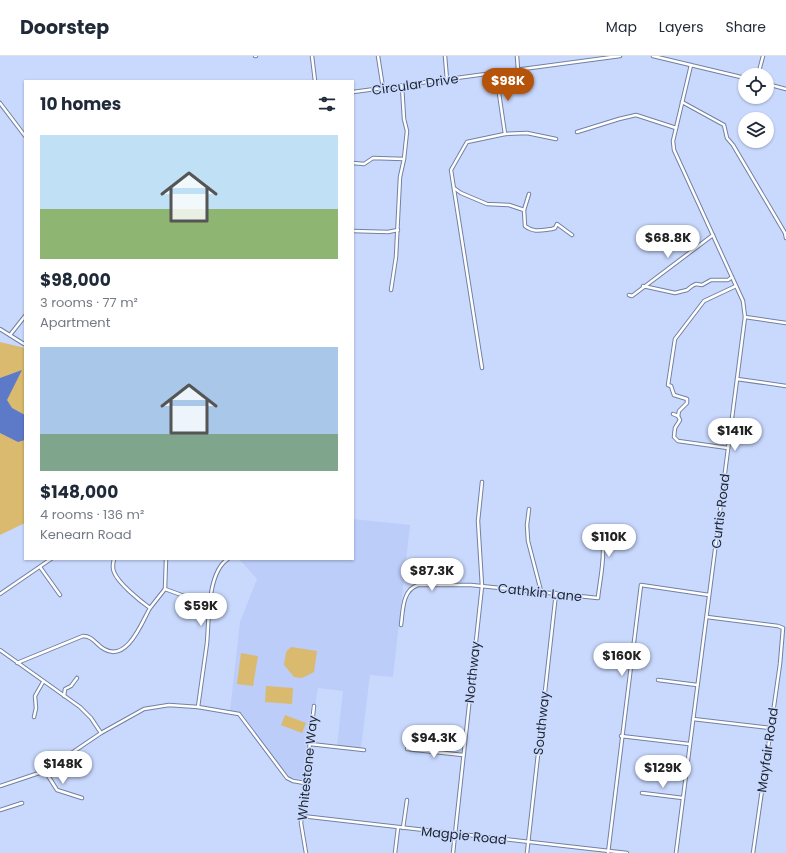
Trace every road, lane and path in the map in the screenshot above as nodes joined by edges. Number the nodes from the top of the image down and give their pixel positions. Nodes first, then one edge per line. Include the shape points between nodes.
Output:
1 (312, 56) edge
2 (378, 56) edge
3 (445, 56) edge
4 (517, 56) edge
5 (620, 56) edge
6 (653, 56) edge
7 (763, 56) edge
8 (691, 65) junction
9 (760, 68) edge
10 (518, 70) junction
11 (496, 73) junction
12 (738, 76) edge
13 (315, 80) edge
14 (447, 80) junction
15 (402, 86) junction
16 (774, 86) edge
17 (383, 88) junction
18 (786, 89) edge
19 (354, 92) edge
20 (682, 102) junction
21 (0, 103) edge
22 (676, 128) junction
23 (577, 132) dead end
24 (505, 134) junction
25 (24, 135) edge
26 (556, 139) dead end
27 (404, 159) junction
28 (354, 163) edge
29 (454, 188) junction
30 (529, 194) dead end
31 (524, 210) junction
32 (398, 230) junction
33 (354, 231) edge
34 (572, 235) dead end
35 (713, 235) junction
36 (786, 238) edge
37 (732, 278) junction
38 (643, 286) junction
39 (736, 286) junction
40 (391, 290) dead end
41 (629, 296) dead end
42 (24, 317) edge
43 (745, 317) junction
44 (786, 323) edge
45 (0, 329) edge
46 (10, 335) junction
47 (24, 344) edge
48 (482, 368) dead end
49 (737, 379) junction
50 (786, 386) edge
51 (673, 414) dead end
52 (678, 416) junction
53 (728, 448) junction
54 (482, 482) dead end
55 (529, 509) dead end
56 (590, 528) dead end
57 (50, 560) edge
58 (114, 560) edge
59 (166, 560) edge
60 (227, 560) edge
61 (40, 567) junction
62 (482, 586) junction
63 (165, 589) junction
64 (541, 591) junction
65 (556, 593) junction
66 (0, 594) edge
67 (60, 595) dead end
68 (709, 595) junction
69 (210, 605) junction
70 (150, 608) junction
71 (707, 617) junction
72 (402, 625) dead end
73 (0, 651) edge
74 (17, 663) junction
75 (77, 678) dead end
76 (658, 680) dead end
77 (43, 682) junction
78 (697, 686) junction
79 (64, 696) junction
80 (314, 706) dead end
81 (198, 707) junction
82 (34, 717) dead end
83 (693, 719) junction
84 (770, 728) junction
85 (101, 733) junction
86 (622, 736) junction
87 (310, 744) junction
88 (689, 744) junction
89 (407, 749) dead end
90 (364, 750) dead end
91 (463, 755) junction
92 (45, 771) junction
93 (305, 783) junction
94 (0, 786) edge
95 (642, 793) dead end
96 (82, 798) dead end
97 (683, 798) junction
98 (407, 800) dead end
99 (22, 803) dead end
100 (0, 810) edge
101 (302, 816) junction
102 (398, 828) junction
103 (403, 828) junction
104 (455, 833) junction
105 (528, 841) junction
106 (608, 852) edge
107 (306, 853) edge
108 (395, 853) edge
109 (453, 853) edge
110 (527, 853) edge
111 (627, 853) edge
112 (676, 853) edge
113 (753, 853) edge

1 - 13 street
2 - 17 street
3 - 14 street
4 - 10 street
5 - 10 street, Circular Drive
6 - 8 street
7 - 9 street
8 - 12 street
8 - 20 street, Curtis Road
10 - 11 street, Circular Drive
11 - 14 street, Circular Drive
11 - 24 street
14 - 15 street, Circular Drive
15 - 17 street, Circular Drive
15 - 27 street via 407,131
16 - 18 street
17 - 19 street, Circular Drive
20 - 22 street, Curtis Road
20 - 36 street via 724,125 727,138 773,212
21 - 25 street
22 - 23 street via 636,115
22 - 35 street, Curtis Road via 674,150
24 - 26 street via 528,133
24 - 29 street via 467,142 451,170
27 - 28 street via 373,158 366,164
27 - 32 street via 400,177
29 - 31 street via 487,204 509,205
29 - 48 street
30 - 31 street
31 - 34 street via 525,226 530,230 552,229 557,224
32 - 33 street
32 - 40 street
35 - 37 street, Curtis Road
35 - 38 street
37 - 38 street via 711,280 674,293
37 - 39 street, Curtis Road
38 - 41 street
39 - 43 street, Curtis Road via 743,300
39 - 52 street via 704,301 675,340 668,385 671,386 674,395 685,398 687,403 679,411
42 - 46 street
43 - 44 street
43 - 49 street, Curtis Road
45 - 46 street
46 - 47 street
49 - 50 street
49 - 53 street, Curtis Road
51 - 52 street
52 - 53 street via 680,420 675,428 676,440
53 - 68 street, Curtis Road
54 - 62 street, Northway via 478,521
55 - 64 street via 528,541
56 - 65 street, Cathkin Lane via 601,539 602,544 598,598
57 - 61 street
58 - 70 street via 113,570 117,576 135,597
59 - 63 street
60 - 69 street via 217,573
61 - 66 street
61 - 67 street
62 - 64 street, Cathkin Lane
62 - 72 street, Cathkin Lane via 414,586 406,595
62 - 91 street, Northway
63 - 69 street
63 - 70 street
64 - 65 street, Cathkin Lane
65 - 105 street, Southway
68 - 71 street, Curtis Road
68 - 86 street via 641,585
69 - 81 street
70 - 74 street via 132,641 118,651 106,651 89,637 83,636
71 - 78 street, Curtis Road
71 - 84 street, Mayfair Road via 783,628
73 - 74 street
74 - 77 street
75 - 79 street via 65,689
76 - 78 street
77 - 79 street
77 - 82 street via 35,696
78 - 83 street, Curtis Road
79 - 85 street via 87,714
80 - 87 street, Whitestone Way
81 - 85 street via 149,707
81 - 93 street via 239,714 287,778
83 - 84 street
83 - 88 street, Curtis Road
84 - 113 street, Mayfair Road
85 - 92 street
86 - 88 street
86 - 106 street
87 - 90 street
87 - 93 street, Whitestone Way
88 - 97 street, Curtis Road
89 - 91 street
91 - 104 street, Northway
92 - 94 street
92 - 96 street via 57,790
93 - 101 street, Whitestone Way
95 - 97 street
97 - 112 street, Curtis Road
98 - 103 street
99 - 100 street
101 - 102 street, Magpie Road
101 - 107 street, Whitestone Way via 301,827
102 - 103 street, Magpie Road
102 - 108 street
103 - 104 street, Magpie Road
104 - 105 street, Magpie Road
104 - 109 street, Northway
105 - 106 street, Magpie Road
105 - 110 street, Southway
106 - 111 street, Magpie Road

